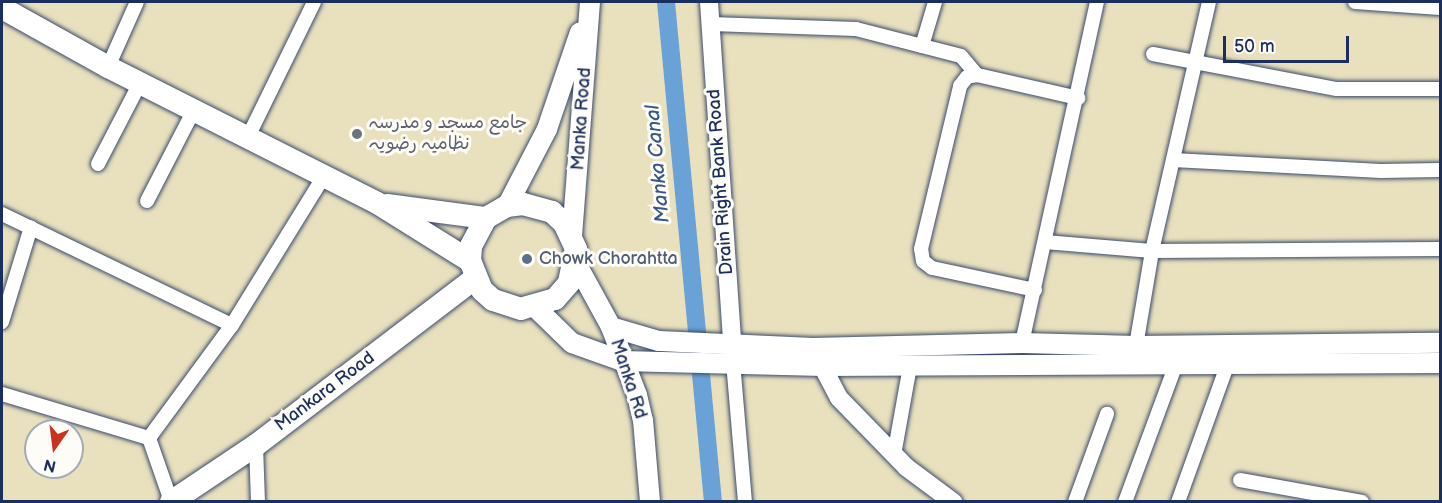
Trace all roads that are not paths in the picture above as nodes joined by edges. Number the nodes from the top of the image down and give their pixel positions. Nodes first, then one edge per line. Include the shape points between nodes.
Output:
1 (137, 2) edge
2 (314, 2) edge
3 (590, 2) edge
4 (709, 2) edge
5 (935, 2) edge
6 (1096, 2) edge
7 (1209, 2) edge
8 (1355, 2) edge
9 (2, 8) edge
10 (1440, 8) edge
11 (711, 24) junction
12 (922, 45) junction
13 (1153, 54) dead end
14 (1196, 64) junction
15 (108, 67) junction
16 (977, 75) junction
17 (140, 83) junction
18 (1440, 89) edge
19 (1078, 98) junction
20 (194, 110) junction
21 (248, 137) junction
22 (1173, 160) junction
23 (98, 164) dead end
24 (1440, 170) edge
25 (324, 176) junction
26 (147, 201) dead end
27 (377, 203) junction
28 (507, 206) junction
29 (2, 214) edge
30 (486, 219) junction
31 (31, 228) junction
32 (572, 236) junction
33 (1045, 242) junction
34 (1440, 249) edge
35 (1152, 251) junction
36 (576, 263) junction
37 (472, 269) junction
38 (1035, 290) junction
39 (536, 308) junction
40 (2, 322) edge
41 (232, 325) junction
42 (611, 327) junction
43 (1022, 343) junction
44 (1440, 343) edge
45 (1136, 346) junction
46 (813, 348) junction
47 (724, 352) junction
48 (622, 361) junction
49 (1228, 363) junction
50 (1440, 363) edge
51 (1176, 364) junction
52 (823, 366) junction
53 (910, 366) junction
54 (2, 394) edge
55 (1107, 414) dead end
56 (149, 438) junction
57 (256, 445) junction
58 (894, 455) junction
59 (1240, 480) dead end
60 (934, 496) edge
61 (171, 501) edge
62 (258, 501) edge
63 (650, 501) edge
64 (745, 501) edge
65 (953, 501) edge
66 (1075, 501) edge
67 (1125, 501) edge
68 (1178, 501) edge
69 (1362, 501) edge

1 - 15 street
2 - 21 street
3 - 28 main road via 547,129
3 - 32 main road, Manka Road
4 - 11 street, Drain Right Bank Road
5 - 12 street
6 - 19 street
7 - 14 street
8 - 10 street
9 - 15 main road
11 - 12 street via 856,28
11 - 47 street, Drain Right Bank Road
12 - 16 street via 962,56
13 - 14 street
14 - 18 street via 1337,89
14 - 22 street
15 - 17 main road
16 - 19 street
16 - 38 street via 967,77 960,86 921,249 923,261 932,268
17 - 20 main road
17 - 23 street
19 - 33 street
20 - 21 main road
20 - 26 street
21 - 25 main road
22 - 24 street via 1381,171
22 - 35 street
25 - 27 main road
25 - 41 street
27 - 30 main road
27 - 37 main road
28 - 30 main road
28 - 32 main road via 538,206 558,218
29 - 31 street
30 - 37 main road via 471,246
31 - 40 street
31 - 41 street
32 - 36 main road
33 - 35 street
33 - 38 street
34 - 35 street
35 - 45 street
36 - 39 main road via 562,291
36 - 42 main road, Manka Rd
37 - 39 main road via 482,290 500,304
37 - 57 main road, Mankara Road
38 - 43 street
39 - 48 main road via 572,343
41 - 56 street
42 - 47 main road via 659,341
42 - 48 main road, Manka Rd
43 - 45 main road
43 - 46 main road
44 - 45 main road
46 - 47 main road
46 - 52 street
47 - 48 main road via 656,362
47 - 52 main road
47 - 64 street
48 - 63 main road, Manka Rd via 643,420
49 - 50 main road
49 - 51 main road
49 - 68 street
51 - 53 main road
51 - 67 street
52 - 53 main road
52 - 58 street via 839,398
53 - 58 street
54 - 56 street
55 - 66 street
56 - 61 street
57 - 61 main road, Mankara Road
57 - 62 street
58 - 60 street
59 - 69 street
60 - 65 street

